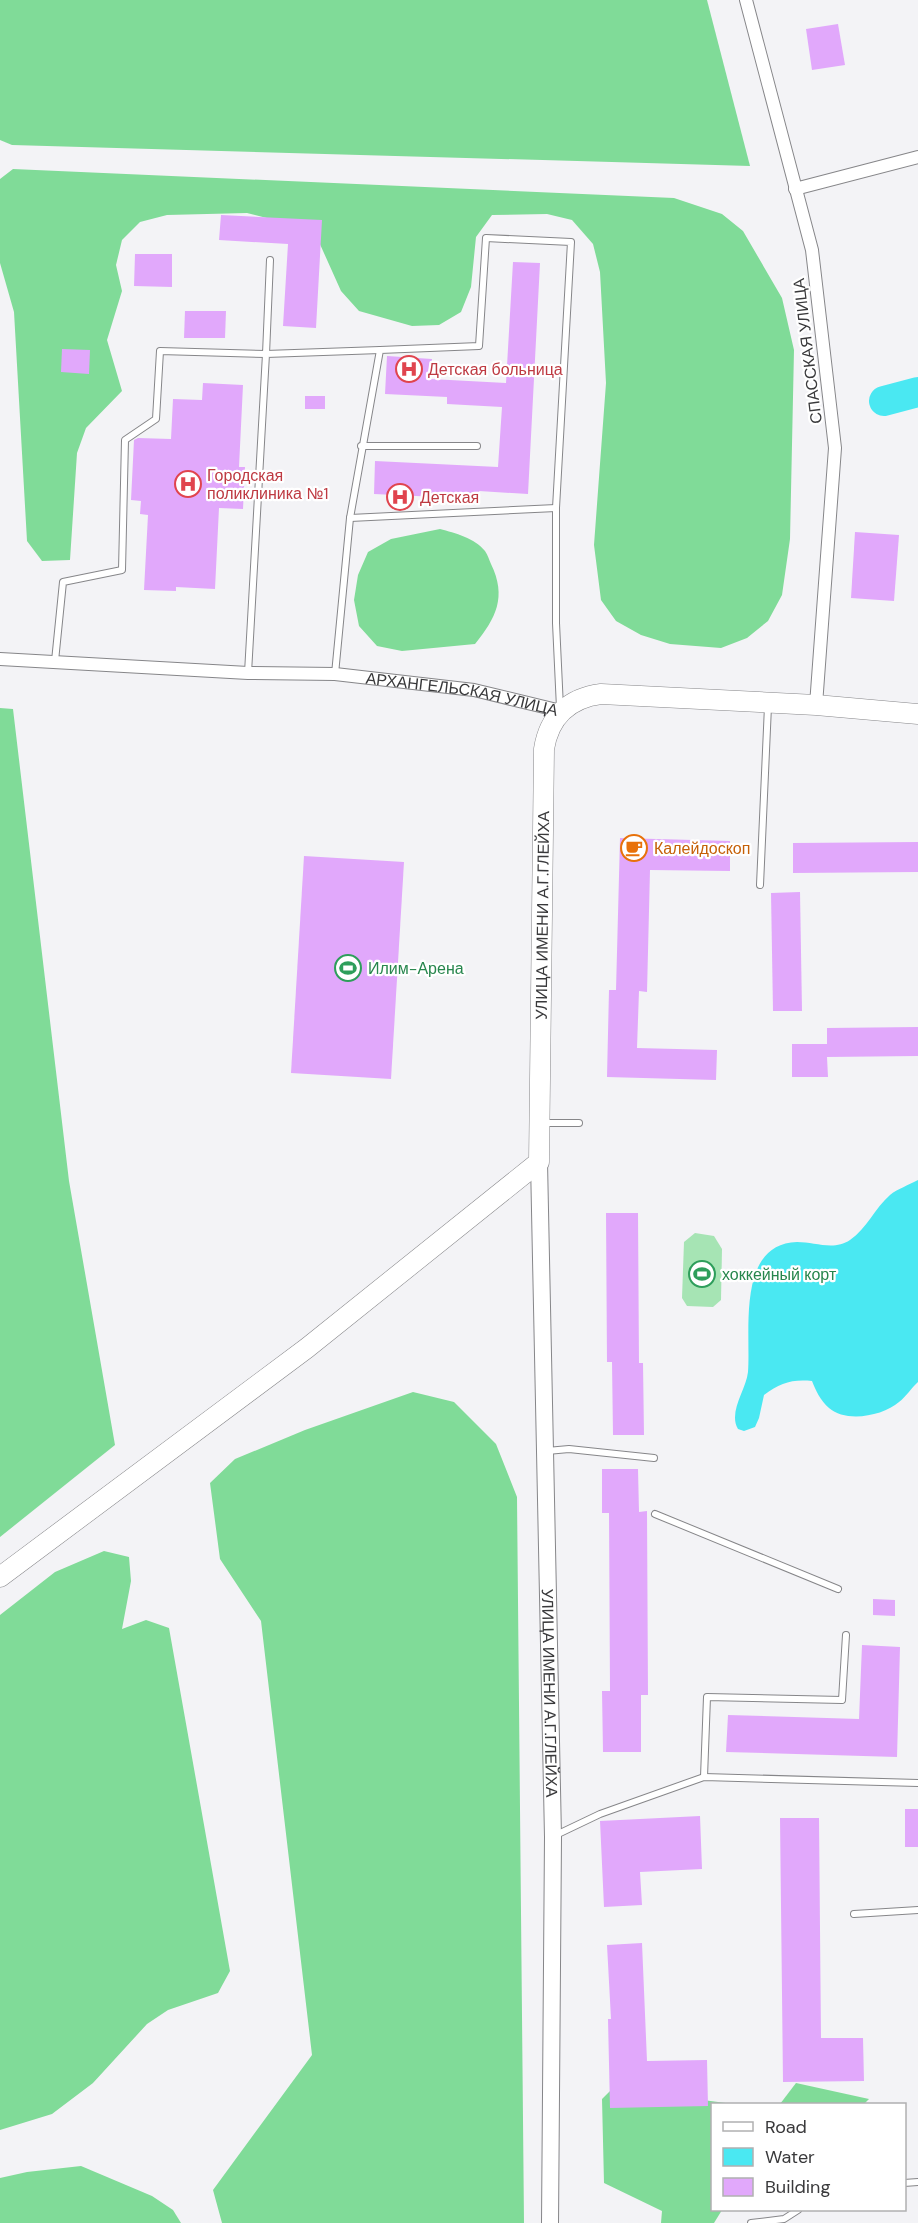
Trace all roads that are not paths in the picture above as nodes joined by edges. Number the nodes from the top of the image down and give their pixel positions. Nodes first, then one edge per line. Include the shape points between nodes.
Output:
1 (746, 0) edge
2 (918, 157) edge
3 (795, 189) junction
4 (270, 260) dead end
5 (380, 350) junction
6 (266, 354) junction
7 (361, 446) junction
8 (477, 446) dead end
9 (556, 508) junction
10 (350, 518) junction
11 (0, 659) edge
12 (55, 661) junction
13 (248, 673) junction
14 (335, 674) junction
15 (768, 704) junction
16 (816, 705) junction
17 (561, 711) junction
18 (918, 714) edge
19 (760, 885) dead end
20 (539, 1123) junction
21 (579, 1123) dead end
22 (539, 1162) junction
23 (544, 1452) junction
24 (654, 1458) dead end
25 (655, 1514) dead end
26 (0, 1577) edge
27 (838, 1589) dead end
28 (846, 1635) dead end
29 (704, 1777) junction
30 (918, 1783) edge
31 (553, 1837) junction
32 (918, 1910) edge
33 (854, 1914) dead end
34 (796, 2211) edge
35 (550, 2223) edge
36 (751, 2223) edge

1 - 3 street, СПАССКАЯ УЛИЦА
2 - 3 street
3 - 16 street, СПАССКАЯ УЛИЦА via 812,250 835,448
4 - 6 lane
5 - 6 lane
5 - 7 lane
5 - 9 lane via 479,346 486,238 571,242
6 - 12 lane via 160,351 156,419 125,440 122,570 63,582
6 - 13 lane
7 - 8 lane
7 - 10 lane
9 - 10 lane
9 - 17 lane
10 - 14 lane
11 - 12 street, АРХАНГЕЛЬСКАЯ УЛИЦА
12 - 13 street, АРХАНГЕЛЬСКАЯ УЛИЦА
13 - 14 street, АРХАНГЕЛЬСКАЯ УЛИЦА
14 - 17 street, АРХАНГЕЛЬСКАЯ УЛИЦА via 474,690
15 - 16 main road, АРХАНГЕЛЬСКАЯ УЛИЦА
15 - 17 main road, АРХАНГЕЛЬСКАЯ УЛИЦА via 601,694 578,699
15 - 19 lane
16 - 18 main road, АРХАНГЕЛЬСКАЯ УЛИЦА
17 - 20 main road, УЛИЦА ИМЕНИ А.Г.ГЛЕЙХА via 548,730 544,749
20 - 21 lane
20 - 22 main road, УЛИЦА ИМЕНИ А.Г.ГЛЕЙХА
22 - 23 street, УЛИЦА ИМЕНИ А.Г.ГЛЕЙХА
22 - 26 main road via 307,1347
23 - 24 lane via 569,1449
23 - 31 street, УЛИЦА ИМЕНИ А.Г.ГЛЕЙХА
25 - 27 lane
28 - 29 lane via 842,1700 707,1697
29 - 30 lane
29 - 31 lane via 600,1814
31 - 35 street, УЛИЦА ИМЕНИ А.Г.ГЛЕЙХА
32 - 33 lane
34 - 36 lane via 784,2219

